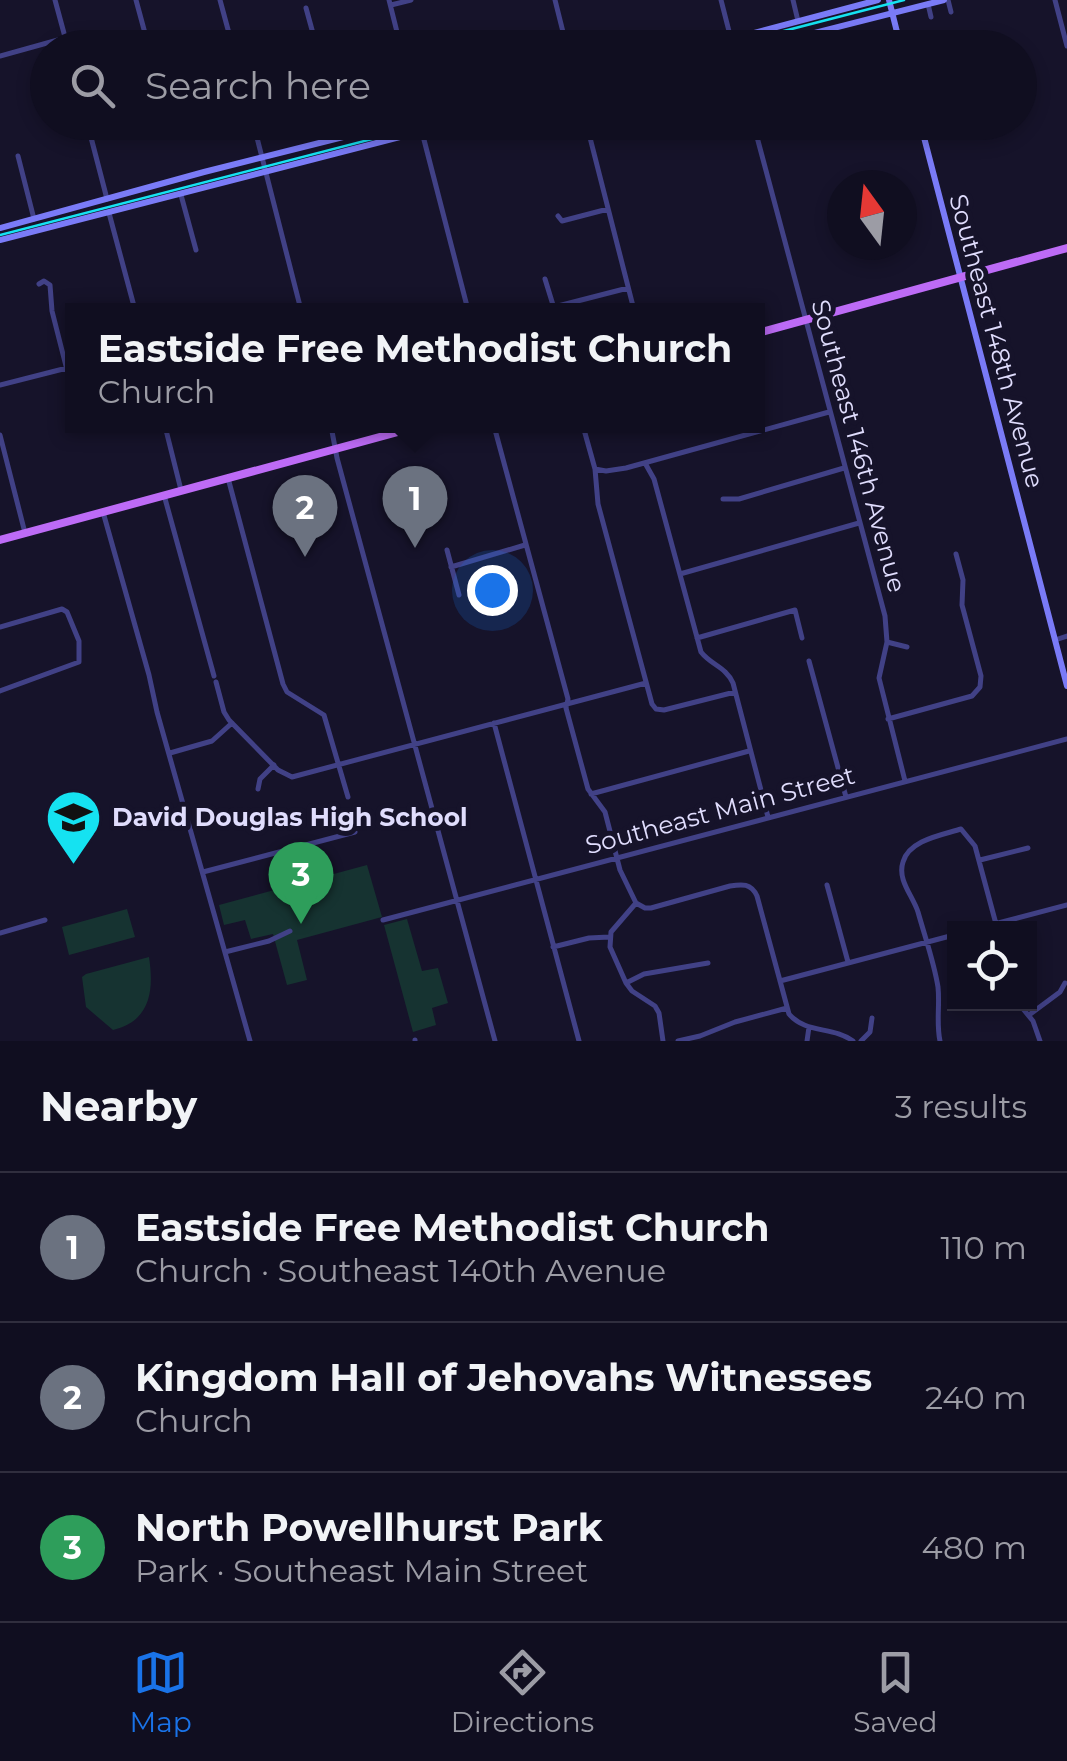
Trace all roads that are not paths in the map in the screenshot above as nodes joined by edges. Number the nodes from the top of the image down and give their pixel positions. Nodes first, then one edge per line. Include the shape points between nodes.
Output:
1 (57, 0) edge
2 (136, 0) edge
3 (220, 0) edge
4 (411, 0) edge
5 (555, 0) edge
6 (722, 0) edge
7 (793, 0) edge
8 (878, 0) edge
9 (946, 0) edge
10 (1055, 0) edge
11 (390, 3) edge
12 (928, 4) junction
13 (890, 6) edge
14 (306, 8) dead end
15 (951, 12) dead end
16 (931, 17) dead end
17 (798, 20) junction
18 (63, 30) edge
19 (144, 30) edge
20 (228, 30) edge
21 (312, 30) edge
22 (397, 30) edge
23 (562, 30) edge
24 (730, 30) edge
25 (763, 30) edge
26 (812, 30) edge
27 (1067, 46) edge
28 (30, 48) edge
29 (0, 56) edge
30 (92, 140) edge
31 (258, 140) edge
32 (335, 140) edge
33 (384, 140) edge
34 (424, 140) edge
35 (591, 140) edge
36 (758, 140) edge
37 (924, 140) edge
38 (18, 156) dead end
39 (264, 165) junction
40 (181, 195) junction
41 (107, 200) junction
42 (608, 209) junction
43 (110, 213) junction
44 (558, 216) dead end
45 (34, 219) junction
46 (0, 228) edge
47 (0, 240) edge
48 (1067, 248) edge
49 (196, 250) dead end
50 (959, 278) junction
51 (544, 279) dead end
52 (39, 284) dead end
53 (628, 288) junction
54 (133, 303) edge
55 (299, 303) edge
56 (466, 303) edge
57 (552, 303) edge
58 (570, 303) edge
59 (632, 303) edge
60 (804, 320) junction
61 (765, 331) edge
62 (65, 360) edge
63 (65, 372) edge
64 (0, 385) edge
65 (829, 412) junction
66 (765, 430) edge
67 (166, 433) edge
68 (333, 433) edge
69 (393, 433) edge
70 (496, 433) edge
71 (585, 433) edge
72 (753, 433) edge
73 (0, 435) edge
74 (336, 448) junction
75 (645, 463) junction
76 (844, 468) junction
77 (595, 469) junction
78 (228, 478) junction
79 (181, 490) junction
80 (164, 496) junction
81 (723, 498) dead end
82 (103, 512) junction
83 (859, 523) junction
84 (25, 533) junction
85 (0, 540) edge
86 (526, 544) junction
87 (447, 550) dead end
88 (956, 554) dead end
89 (452, 567) junction
90 (680, 574) junction
91 (459, 594) dead end
92 (0, 627) edge
93 (1067, 636) edge
94 (697, 638) junction
95 (802, 638) dead end
96 (1055, 640) junction
97 (887, 642) junction
98 (907, 647) dead end
99 (809, 661) dead end
100 (646, 683) junction
101 (1067, 686) edge
102 (0, 691) edge
103 (735, 692) junction
104 (567, 704) junction
105 (888, 719) junction
106 (232, 723) junction
107 (494, 723) junction
108 (1067, 739) edge
109 (414, 744) junction
110 (750, 751) junction
111 (170, 753) junction
112 (274, 765) junction
113 (338, 765) junction
114 (905, 781) junction
115 (258, 789) dead end
116 (591, 794) junction
117 (348, 797) dead end
118 (846, 797) junction
119 (768, 818) junction
120 (355, 832) dead end
121 (1028, 848) dead end
122 (618, 858) junction
123 (980, 860) junction
124 (204, 872) junction
125 (536, 879) junction
126 (827, 885) dead end
127 (457, 900) junction
128 (636, 903) junction
129 (1067, 905) edge
130 (45, 920) dead end
131 (384, 920) dead end
132 (995, 921) edge
133 (1007, 921) edge
134 (290, 931) dead end
135 (0, 932) edge
136 (609, 936) junction
137 (947, 937) edge
138 (926, 942) junction
139 (553, 947) junction
140 (226, 952) junction
141 (848, 962) junction
142 (708, 963) dead end
143 (780, 981) junction
144 (626, 983) junction
145 (1065, 983) edge
146 (787, 1008) junction
147 (1026, 1011) edge
148 (1029, 1015) junction
149 (872, 1018) dead end
150 (809, 1027) junction
151 (250, 1041) edge
152 (495, 1041) edge
153 (579, 1041) edge
154 (663, 1041) edge
155 (678, 1041) edge
156 (807, 1041) edge
157 (853, 1041) edge
158 (861, 1041) edge
159 (940, 1041) edge
160 (1040, 1041) edge

1 - 18 street
2 - 19 street
3 - 20 street
4 - 11 street
5 - 23 street
6 - 24 street
7 - 17 street
8 - 17 street
9 - 12 street
9 - 15 street
10 - 27 street
11 - 22 street
12 - 13 street
12 - 16 street
13 - 26 street
14 - 21 street
17 - 25 street
28 - 29 street
30 - 41 street
31 - 39 street
32 - 39 street
33 - 39 street
34 - 56 street
35 - 42 street
36 - 60 street, Southeast 146th Avenue
37 - 50 street, Southeast 148th Avenue
38 - 45 street
39 - 40 street
39 - 41 street
39 - 55 street
40 - 43 street
40 - 49 street
41 - 45 street
42 - 44 street via 562,221
42 - 53 street
43 - 47 street
43 - 54 street
45 - 46 street
48 - 50 main road
50 - 60 main road
50 - 96 street, Southeast 148th Avenue
51 - 57 street
52 - 62 street via 50,284
53 - 58 street
53 - 59 street
60 - 61 main road
60 - 65 street, Southeast 146th Avenue
63 - 64 street
65 - 66 street
65 - 76 street, Southeast 146th Avenue
67 - 79 street
68 - 74 street
69 - 74 main road
70 - 86 street
71 - 77 street
72 - 75 street
73 - 84 street
74 - 78 main road
74 - 109 street
75 - 77 street
75 - 90 street
76 - 81 street
76 - 83 street, Southeast 146th Avenue
77 - 100 street via 598,504
78 - 79 main road
78 - 113 street via 283,684 327,722
79 - 80 main road
80 - 82 main road
80 - 106 street
82 - 84 main road
82 - 111 street
83 - 90 street
83 - 97 street, Southeast 146th Avenue
84 - 85 main road
86 - 89 street
86 - 104 street
87 - 89 street
88 - 105 street via 980,687 972,696
89 - 91 street
90 - 94 street
92 - 102 street via 58,609 68,612 79,641 79,662
93 - 96 street
94 - 95 street via 795,610
94 - 103 street via 706,658 730,676
96 - 101 street, Southeast 148th Avenue
97 - 98 street
97 - 105 street, Southeast 146th Avenue via 879,678
99 - 118 street
100 - 103 street via 656,710
100 - 104 street
103 - 110 street
104 - 107 street
104 - 116 street
105 - 114 street, Southeast 146th Avenue
106 - 111 street via 212,741
106 - 112 street
107 - 109 street
107 - 125 street
108 - 114 street, Southeast Main Street
109 - 113 street
109 - 127 street
110 - 116 street
110 - 119 street
111 - 124 street
112 - 113 street via 292,777
112 - 115 street
113 - 117 street
114 - 118 street, Southeast Main Street
116 - 122 street
118 - 119 street, Southeast Main Street
119 - 122 street, Southeast Main Street
120 - 124 street
121 - 123 street
122 - 125 street, Southeast Main Street
122 - 128 street
123 - 132 street
123 - 138 street via 961,830 908,852 901,875
124 - 140 street
125 - 127 street, Southeast Main Street
125 - 139 street
126 - 141 street
127 - 131 street, Southeast Main Street
127 - 152 street
128 - 136 street
128 - 143 street via 651,908 747,885 755,892
129 - 133 street
130 - 135 street
134 - 140 street
136 - 139 street
136 - 144 street
137 - 138 street
138 - 141 street
138 - 159 street via 937,984
139 - 153 street
140 - 151 street
141 - 143 street
142 - 144 street
143 - 146 street
144 - 154 street via 656,1006
145 - 148 street
146 - 150 street
146 - 155 street
147 - 148 street
148 - 160 street
149 - 158 street
150 - 156 street
150 - 157 street

